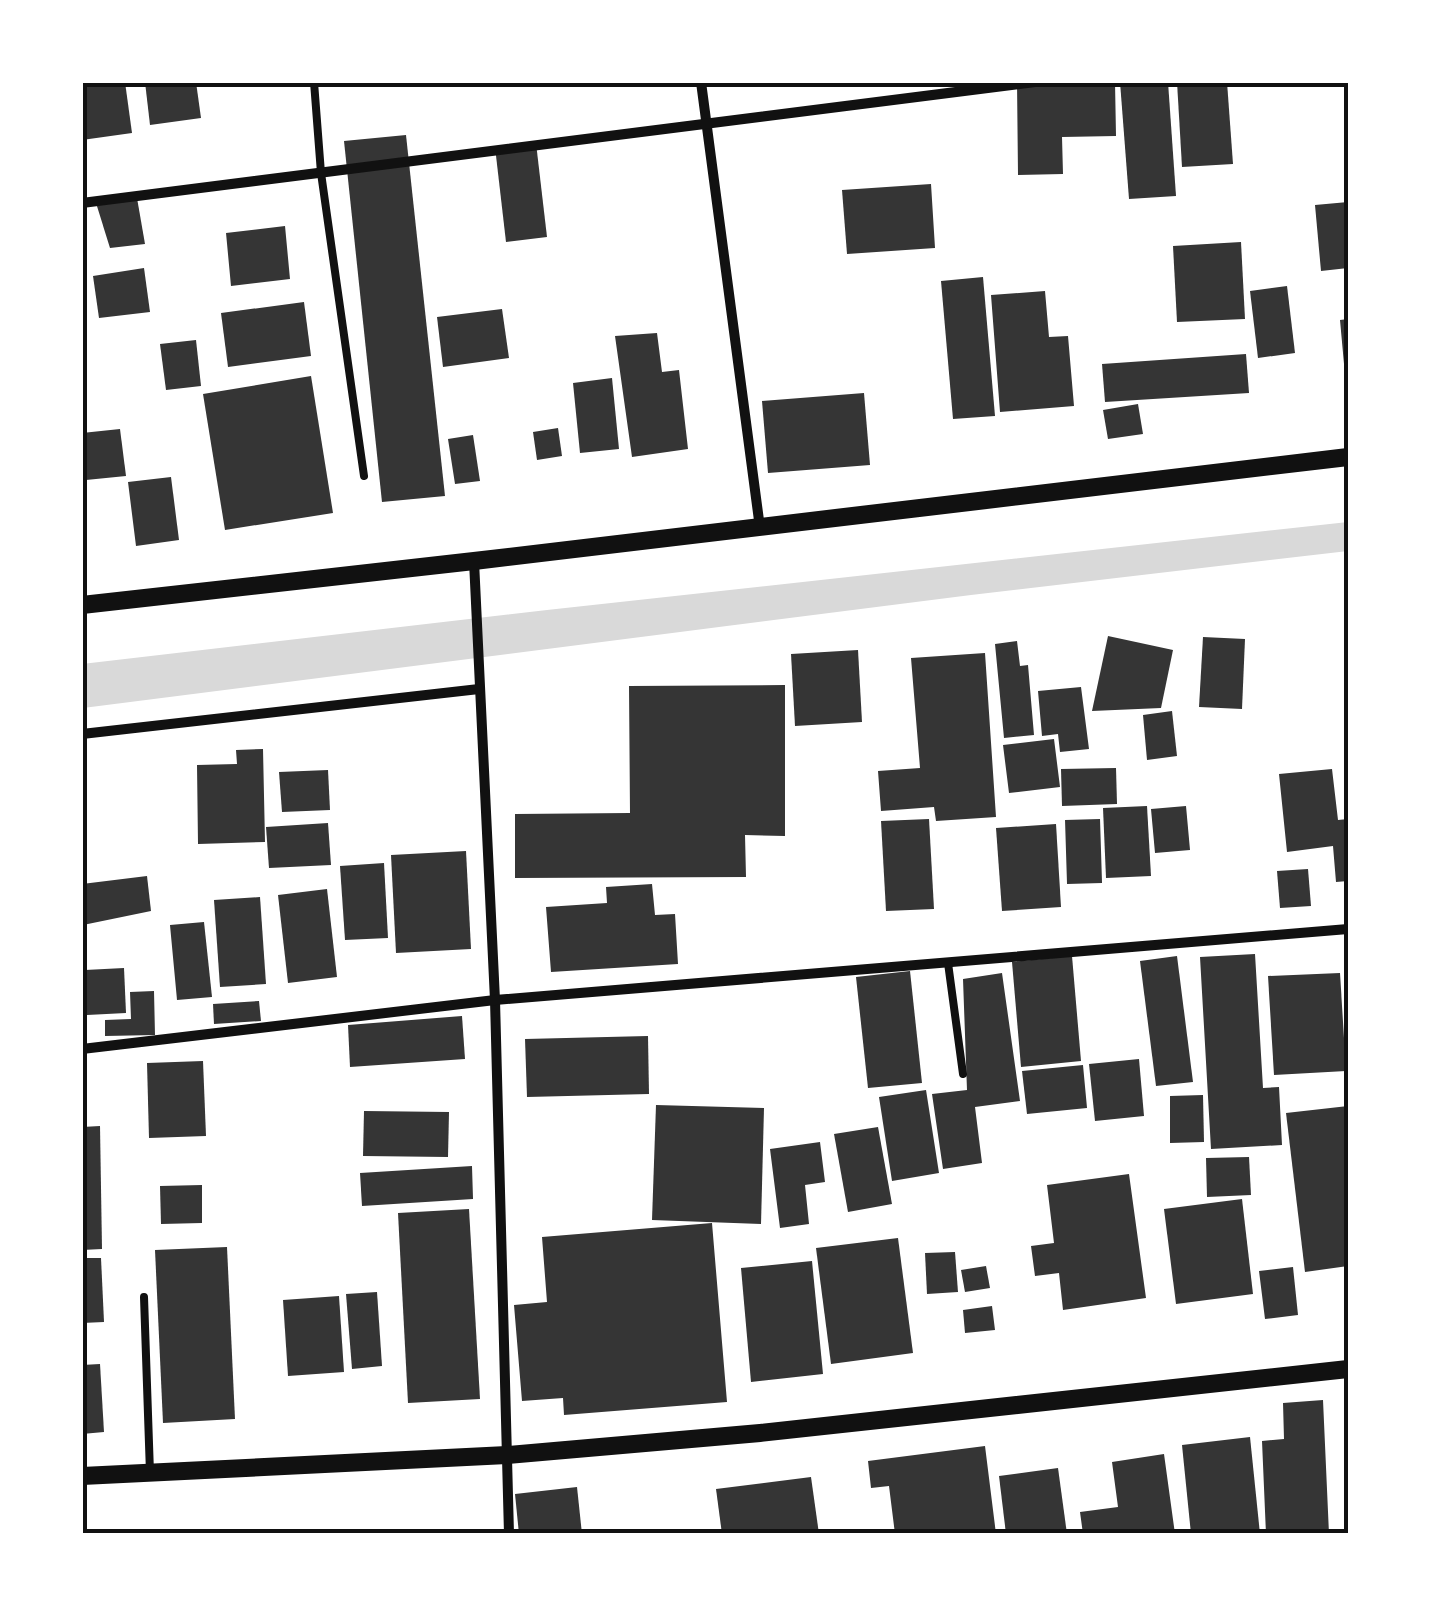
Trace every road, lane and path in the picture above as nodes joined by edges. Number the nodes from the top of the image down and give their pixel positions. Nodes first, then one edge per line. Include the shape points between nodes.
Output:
1 (314, 82) edge
2 (701, 82) edge
3 (1034, 82) edge
4 (706, 124) junction
5 (320, 173) junction
6 (82, 203) edge
7 (1348, 458) edge
8 (364, 476) dead end
9 (760, 528) junction
10 (474, 562) junction
11 (82, 605) edge
12 (479, 690) junction
13 (82, 734) edge
14 (1348, 929) edge
15 (948, 963) junction
16 (496, 1000) junction
17 (82, 1049) edge
18 (963, 1074) dead end
19 (144, 1297) dead end
20 (1348, 1369) edge
21 (507, 1456) junction
22 (150, 1473) junction
23 (82, 1476) edge
24 (510, 1534) edge

1 - 5 lane
2 - 4 street
3 - 4 street
4 - 5 street
4 - 9 street
5 - 6 street
5 - 8 lane
7 - 9 street
9 - 10 street
10 - 11 street
10 - 12 street
12 - 13 street
12 - 16 street
14 - 15 street
15 - 16 street
15 - 18 lane
16 - 17 street
16 - 21 street
19 - 22 lane
20 - 21 street
21 - 22 street
21 - 24 street
22 - 23 street

